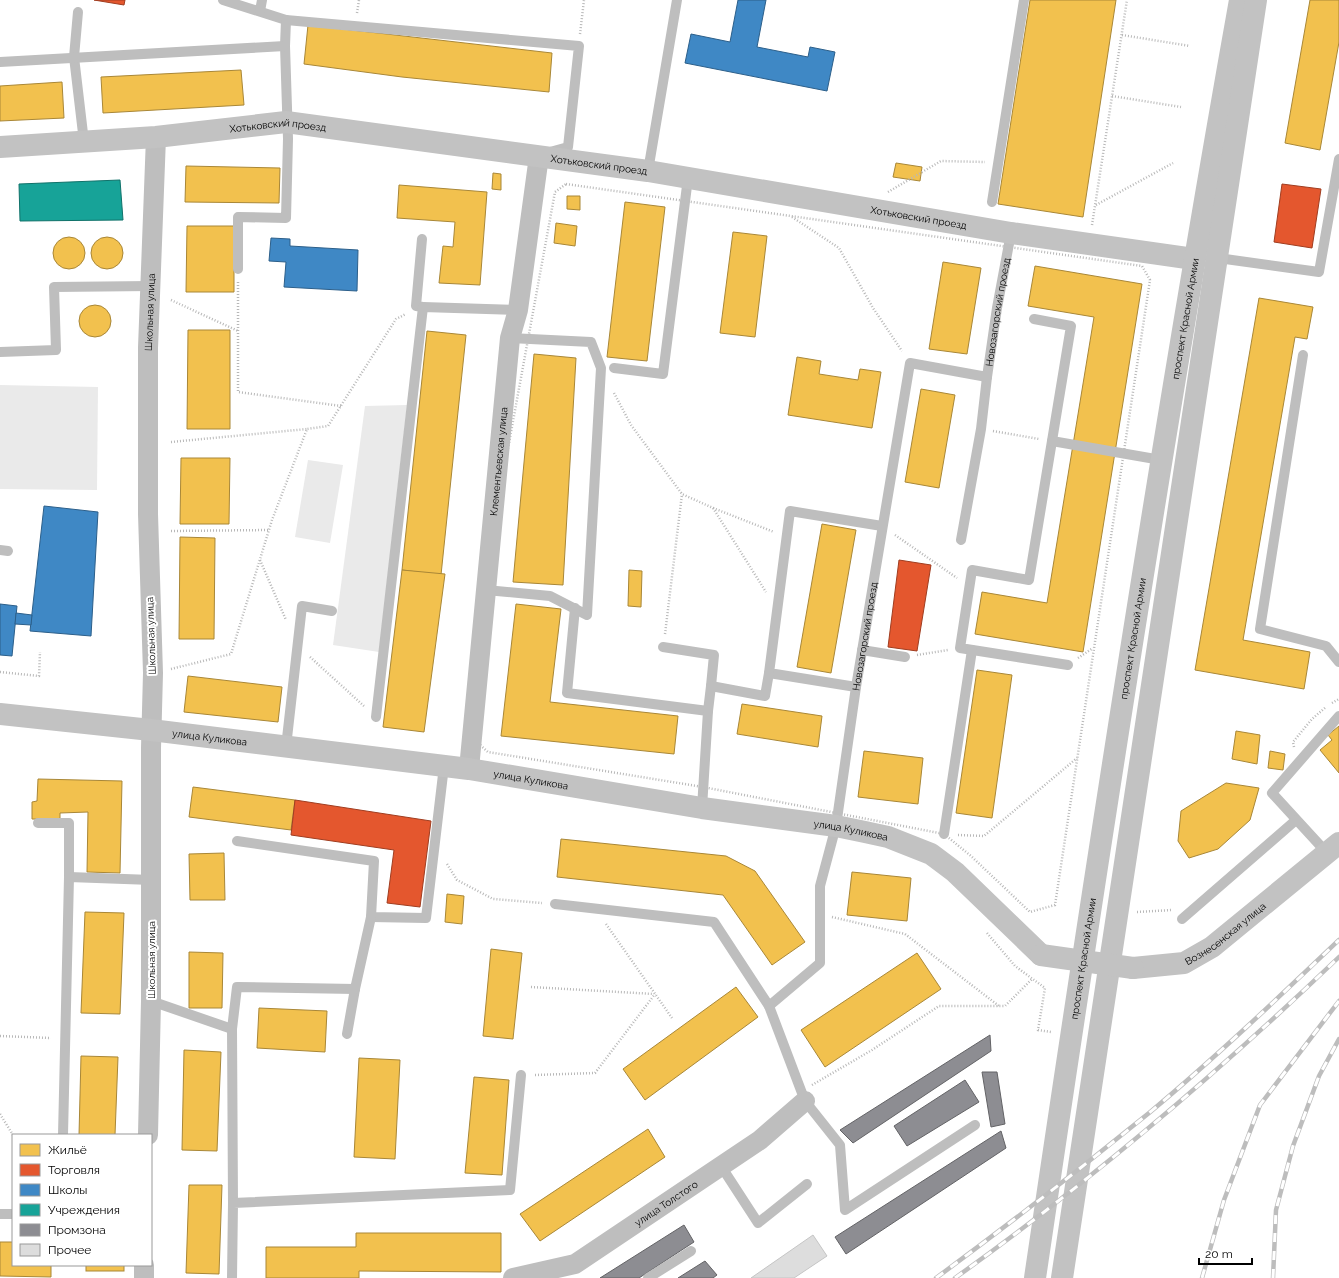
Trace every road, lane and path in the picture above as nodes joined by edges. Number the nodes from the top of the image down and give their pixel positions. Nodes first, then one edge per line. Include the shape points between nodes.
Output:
1 (223, 0) edge
2 (262, 0) edge
3 (584, 0) edge
4 (677, 0) edge
5 (1024, 0) edge
6 (1127, 0) edge
7 (1240, 0) edge
8 (1256, 0) edge
9 (260, 11) junction
10 (78, 12) dead end
11 (286, 20) junction
12 (1122, 34) junction
13 (285, 46) junction
14 (579, 46) junction
15 (1190, 46) dead end
16 (74, 57) junction
17 (0, 62) edge
18 (1112, 96) junction
19 (1181, 107) dead end
20 (286, 122) junction
21 (156, 137) junction
22 (84, 142) junction
23 (0, 148) edge
24 (539, 156) junction
25 (1339, 159) edge
26 (998, 162) junction
27 (1173, 163) dead end
28 (648, 171) junction
29 (688, 178) junction
30 (888, 192) dead end
31 (992, 202) dead end
32 (1095, 205) junction
33 (790, 216) dead end
34 (1092, 228) dead end
35 (1011, 233) junction
36 (422, 239) dead end
37 (1218, 258) junction
38 (1194, 259) junction
39 (238, 269) joint
40 (151, 286) junction
41 (171, 300) dead end
42 (423, 307) junction
43 (518, 310) junction
44 (1034, 319) dead end
45 (238, 331) junction
46 (510, 338) junction
47 (0, 352) edge
48 (1303, 355) dead end
49 (910, 363) junction
50 (601, 368) junction
51 (614, 368) dead end
52 (987, 377) junction
53 (341, 406) junction
54 (307, 429) junction
55 (981, 429) junction
56 (171, 442) dead end
57 (1052, 442) junction
58 (1161, 460) junction
59 (682, 494) junction
60 (713, 508) junction
61 (882, 526) junction
62 (269, 530) junction
63 (171, 532) dead end
64 (787, 537) junction
65 (962, 540) dead end
66 (969, 586) junction
67 (486, 590) junction
68 (574, 608) junction
69 (332, 610) dead end
70 (778, 611) junction
71 (663, 647) joint
72 (960, 648) junction
73 (862, 650) junction
74 (972, 650) junction
75 (40, 652) dead end
76 (905, 657) joint
77 (1339, 662) edge
78 (1068, 665) dead end
79 (0, 672) edge
80 (768, 672) junction
81 (153, 673) junction
82 (711, 686) junction
83 (856, 687) junction
84 (708, 711) junction
85 (0, 714) edge
86 (1339, 716) edge
87 (376, 717) dead end
88 (151, 730) junction
89 (286, 747) junction
90 (1077, 758) dead end
91 (444, 766) junction
92 (469, 769) junction
93 (702, 808) junction
94 (1296, 820) junction
95 (38, 823) dead end
96 (836, 826) junction
97 (944, 834) joint
98 (238, 841) dead end
99 (435, 843) junction
100 (1333, 848) edge
101 (69, 877) junction
102 (152, 880) junction
103 (555, 904) joint
104 (596, 909) junction
105 (820, 914) junction
106 (371, 917) junction
107 (1182, 919) dead end
108 (984, 930) dead end
109 (1026, 938) joint
110 (1032, 978) junction
111 (531, 987) dead end
112 (355, 989) junction
113 (655, 994) junction
114 (151, 1001) junction
115 (768, 1006) junction
116 (999, 1006) junction
117 (672, 1018) dead end
118 (232, 1029) junction
119 (1051, 1032) dead end
120 (347, 1034) dead end
121 (0, 1036) edge
122 (65, 1039) junction
123 (521, 1075) joint
124 (803, 1096) junction
125 (0, 1114) edge
126 (975, 1125) dead end
127 (12, 1134) edge
128 (63, 1134) edge
129 (148, 1134) edge
130 (721, 1166) junction
131 (807, 1184) dead end
132 (233, 1202) junction
133 (0, 1214) edge
134 (12, 1214) edge
135 (691, 1251) dead end
136 (144, 1266) edge
137 (523, 1277) edge
138 (144, 1278) edge
139 (232, 1278) edge
140 (648, 1278) edge
141 (1035, 1278) edge
142 (1062, 1278) edge

1 - 9 lane
2 - 9 lane
3 - 14 path
4 - 28 lane
5 - 26 lane
6 - 12 path
7 - 38 main road, проспект Красной Армии
8 - 37 main road
9 - 11 lane
10 - 16 lane
11 - 13 lane
11 - 14 lane
12 - 15 path
12 - 18 path
13 - 16 lane
13 - 20 lane
14 - 24 lane via 568,147
16 - 17 lane
16 - 22 lane
18 - 19 path
18 - 32 path
20 - 21 main road, Хотьковский проезд
20 - 24 main road, Хотьковский проезд
20 - 39 lane via 286,218 238,218
21 - 22 main road, Хотьковский проезд
21 - 40 street, Школьная улица
22 - 23 main road, Хотьковский проезд
24 - 28 main road, Хотьковский проезд
24 - 43 street, Клементьевская улица
25 - 37 lane via 1319,272
26 - 30 path via 942,161
26 - 31 lane
27 - 32 path
28 - 29 main road, Хотьковский проезд
29 - 35 main road, Хотьковский проезд
29 - 51 lane via 663,374
32 - 34 path
33 - 49 path via 839,248 873,308
35 - 38 main road, Хотьковский проезд
35 - 52 lane, Новозагорский проезд
36 - 42 lane via 416,306
37 - 142 main road
38 - 58 main road, проспект Красной Армии
39 - 45 path
40 - 47 lane via 54,286 56,350
40 - 81 street, Школьная улица via 148,348 148,514
41 - 45 path
42 - 43 lane
42 - 53 path via 396,319
42 - 87 lane
43 - 46 street, Клементьевская улица
44 - 57 lane via 1071,326
45 - 53 path via 238,392
46 - 50 lane via 591,342
46 - 67 street, Клементьевская улица
48 - 77 lane via 1260,628 1326,646
49 - 52 lane, Новозагорский проезд
49 - 61 lane, Новозагорский проезд
50 - 59 path via 631,425
50 - 68 lane via 587,615
52 - 55 lane
53 - 54 path via 328,426
54 - 56 path
54 - 62 path
55 - 57 path
55 - 65 lane
57 - 58 lane
57 - 66 lane via 1029,580 972,570
58 - 141 main road, проспект Красной Армии via 1100,842
59 - 60 path
59 - 71 path
60 - 64 path
60 - 70 path
61 - 64 lane via 790,510
61 - 66 path
61 - 73 lane, Новозагорский проезд
62 - 63 path
62 - 81 path via 231,654
64 - 70 lane
66 - 72 lane
67 - 68 lane via 550,596
67 - 92 street, Клементьевская улица
68 - 84 lane via 566,693
69 - 89 lane via 302,606
70 - 80 lane
71 - 82 lane via 714,655
72 - 74 lane
72 - 76 path
73 - 76 lane
73 - 83 lane, Новозагорский проезд
74 - 78 lane
74 - 97 lane
75 - 79 path via 39,676
80 - 82 lane via 765,696
80 - 83 lane
81 - 88 street, Школьная улица
82 - 84 lane
83 - 96 lane, Новозагорский проезд
84 - 93 lane
85 - 88 main road, улица Куликова
86 - 94 lane via 1272,793
88 - 89 main road, улица Куликова
88 - 102 street, Школьная улица
89 - 91 main road, улица Куликова
90 - 97 path via 984,836
91 - 92 main road, улица Куликова
91 - 99 lane
92 - 93 main road, улица Куликова
93 - 96 main road, улица Куликова
94 - 100 lane
94 - 107 lane
95 - 101 lane via 69,823
96 - 105 lane, Новозагорский проезд via 820,886
96 - 109 main road, улица Куликова via 888,838 931,854 955,872
98 - 106 lane via 374,861
99 - 103 path via 457,880 494,899
99 - 106 lane via 426,918
100 - 109 main road, Вознесенская улица, bridge via 1212,947 1184,963 1133,968 1041,955
101 - 102 lane
101 - 122 lane
102 - 114 street, Школьная улица
103 - 104 lane
104 - 113 path
104 - 115 lane via 714,922
105 - 115 lane, Новозагорский проезд via 820,964
105 - 116 path via 905,934
106 - 112 lane
108 - 110 path via 1015,966
110 - 116 path via 1005,1006
110 - 119 path via 1045,988 1038,1030
111 - 113 path
112 - 118 lane via 236,987
112 - 120 lane
113 - 117 path
113 - 123 path via 595,1073
114 - 118 lane
114 - 129 street, Школьная улица
115 - 124 lane
116 - 124 path via 939,1006
118 - 132 lane
121 - 122 path
122 - 128 lane
123 - 132 lane via 510,1190
124 - 126 lane via 840,1145 845,1210
124 - 130 street, улица Толстого via 760,1140
125 - 127 path
130 - 131 lane via 758,1223
130 - 137 street, улица Толстого via 575,1264
132 - 139 lane
133 - 134 lane
135 - 140 lane
136 - 138 street

